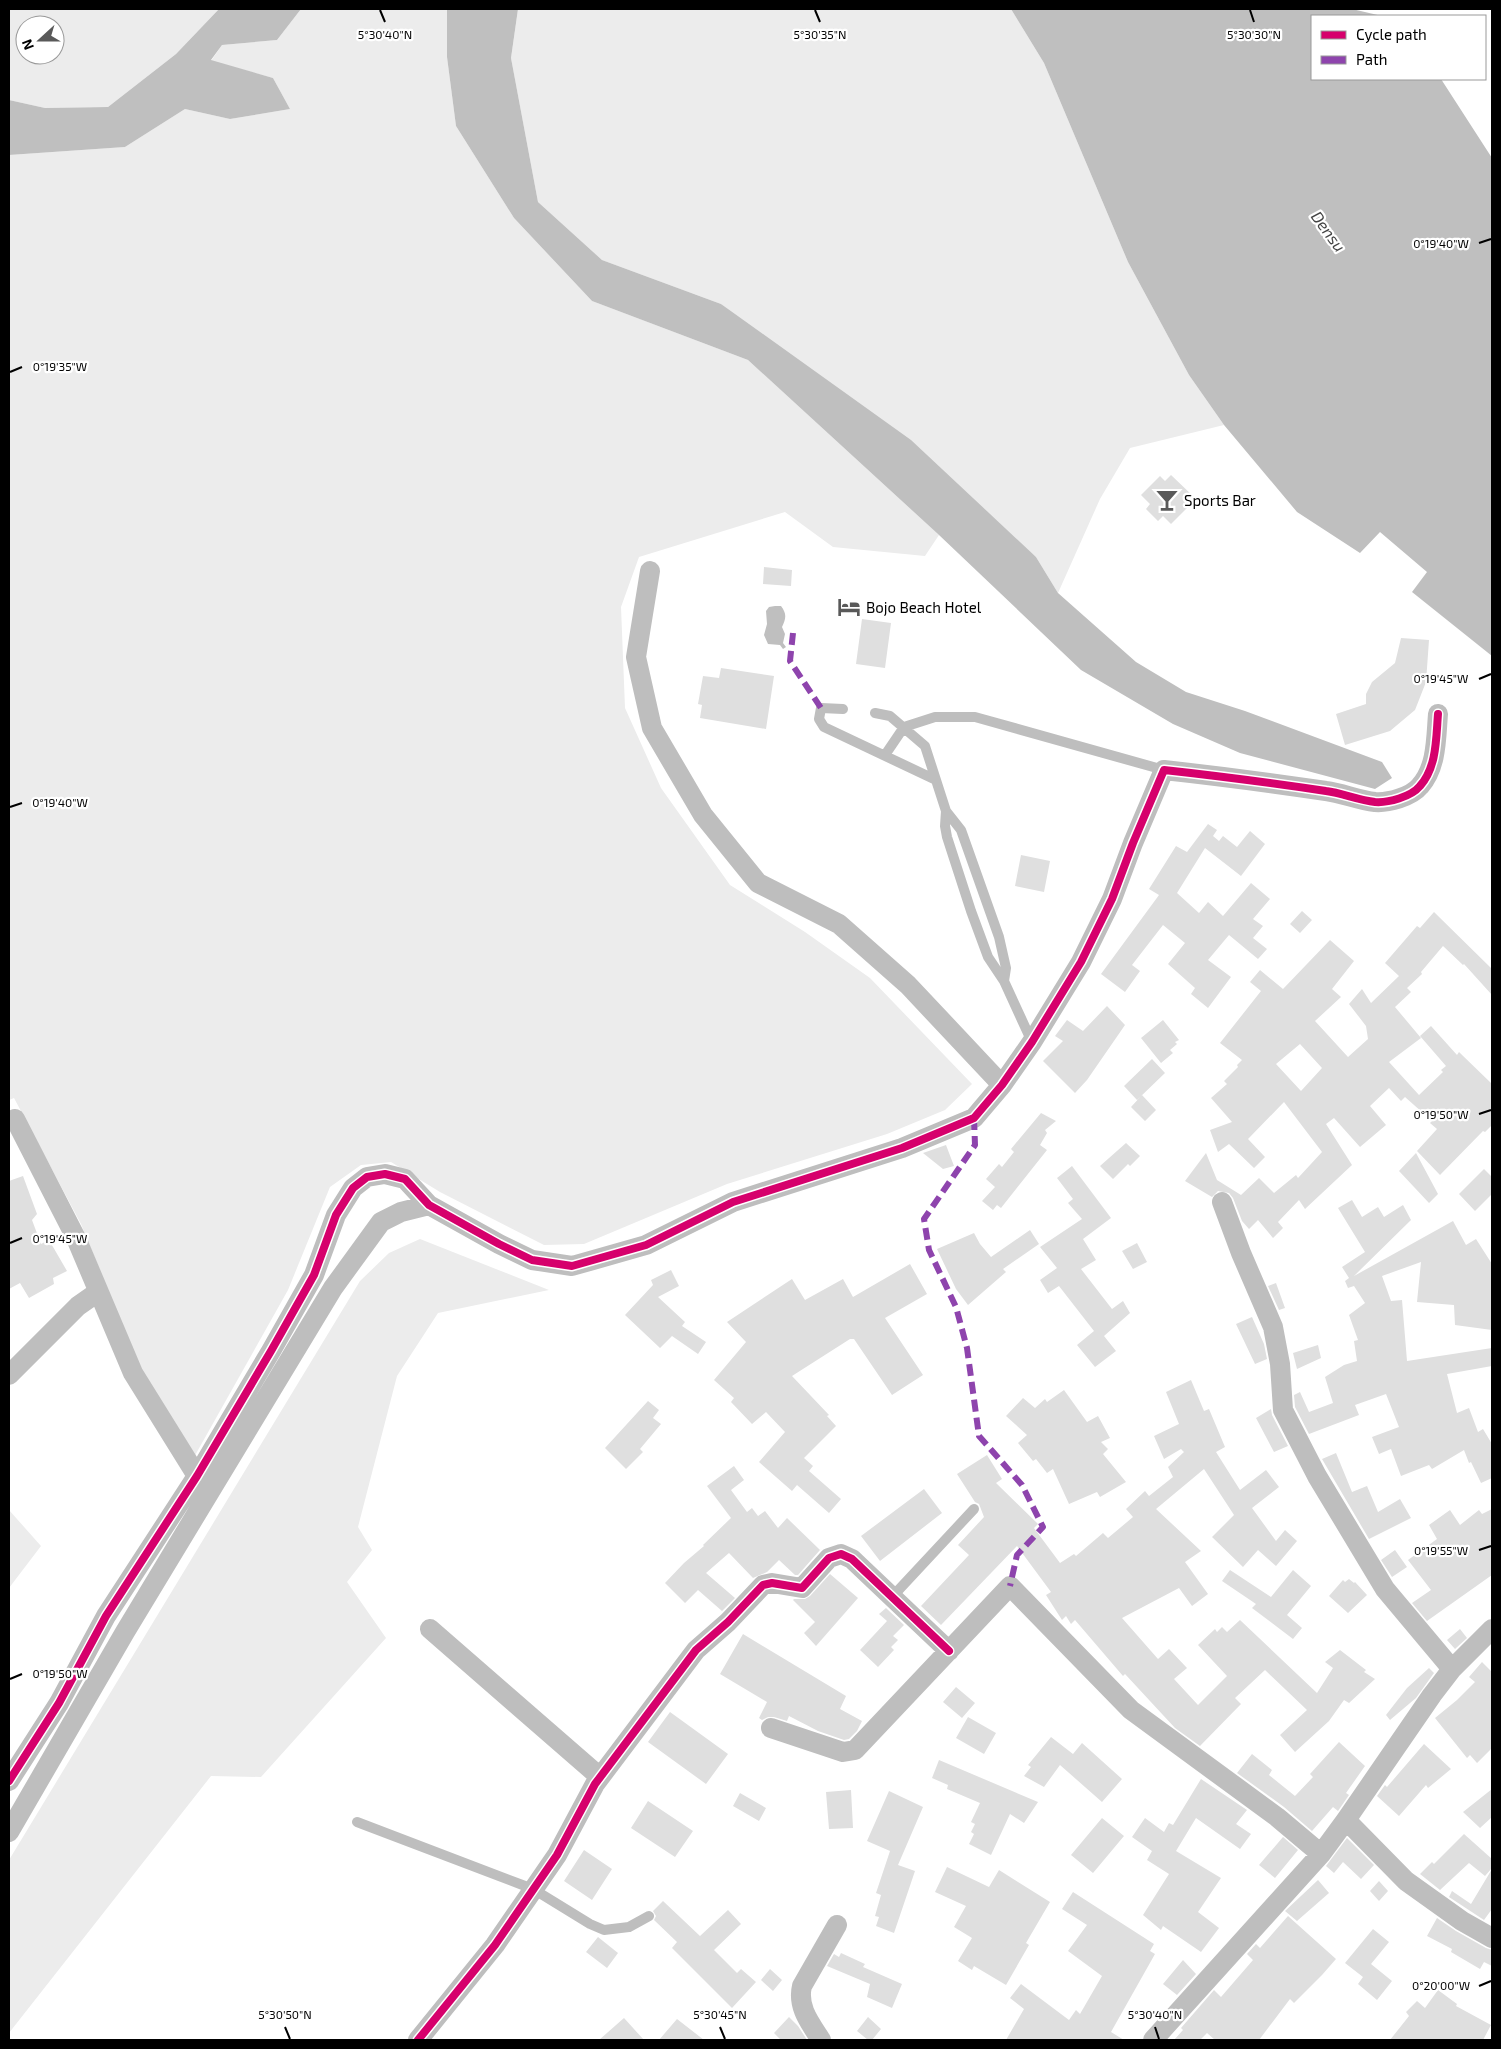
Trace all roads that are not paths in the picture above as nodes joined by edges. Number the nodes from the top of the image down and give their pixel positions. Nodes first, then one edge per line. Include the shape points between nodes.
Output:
1 (650, 571) dead end
2 (843, 709) dead end
3 (875, 713) dead end
4 (1438, 714) dead end
5 (904, 727) junction
6 (885, 755) junction
7 (1164, 770) junction
8 (936, 780) junction
9 (946, 811) junction
10 (1004, 982) junction
11 (1032, 1042) junction
12 (1002, 1084) junction
13 (15, 1119) dead end
14 (1222, 1202) dead end
15 (429, 1205) junction
16 (314, 1275) junction
17 (333, 1288) junction
18 (98, 1292) junction
19 (9, 1375) edge
20 (197, 1476) junction
21 (974, 1509) dead end
22 (892, 1597) junction
23 (106, 1616) junction
24 (430, 1629) dead end
25 (1492, 1629) edge
26 (126, 1632) junction
27 (949, 1651) junction
28 (1452, 1669) junction
29 (59, 1703) junction
30 (76, 1717) junction
31 (771, 1728) dead end
32 (600, 1777) junction
33 (9, 1781) edge
34 (1346, 1820) junction
35 (356, 1822) dead end
36 (9, 1832) edge
37 (1322, 1854) junction
38 (533, 1889) junction
39 (649, 1916) dead end
40 (837, 1925) dead end
41 (1492, 1938) edge
42 (418, 2040) edge
43 (821, 2040) edge
44 (1153, 2040) edge

1 - 12 street via 636,657 652,728 704,815 758,883 839,924 908,985
2 - 6 lane via 821,708 818,719 824,727
3 - 5 lane via 890,716
4 - 7 street via 1431,768 1420,787 1402,798 1376,802 1261,781
5 - 6 lane
5 - 7 lane via 935,717 975,717
5 - 8 lane via 925,746
6 - 8 lane
7 - 11 street via 1108,907 1081,962
8 - 9 lane
9 - 10 lane via 947,837 971,911 988,957
9 - 10 lane via 961,830 999,937 1006,968
10 - 11 lane
11 - 12 street
12 - 15 street via 974,1118 943,1132 733,1202 646,1245 572,1266 532,1260
13 - 18 street via 76,1238
14 - 28 street via 1273,1327 1280,1364 1283,1410 1317,1476 1385,1589
15 - 16 street via 405,1179 385,1174 367,1178 344,1199
15 - 17 street via 401,1212 381,1222
16 - 17 street
16 - 20 street
17 - 26 street
18 - 19 street via 78,1306
18 - 20 street via 132,1374
20 - 23 street
21 - 22 lane
22 - 27 street
22 - 32 street via 852,1559 841,1554 829,1558 802,1588 772,1583 763,1586 696,1650
23 - 26 street
23 - 29 street
24 - 32 street
25 - 28 street
26 - 30 street
27 - 31 street via 855,1750 842,1752
27 - 37 street via 1010,1586 1131,1710
28 - 34 street
29 - 30 street
29 - 33 street
30 - 36 street
32 - 38 street via 557,1855
34 - 37 street
34 - 41 street via 1406,1881
35 - 38 lane
37 - 44 street
38 - 39 lane via 604,1930 629,1927
38 - 42 street via 495,1946
40 - 43 street via 802,1986 800,1997 805,2015

